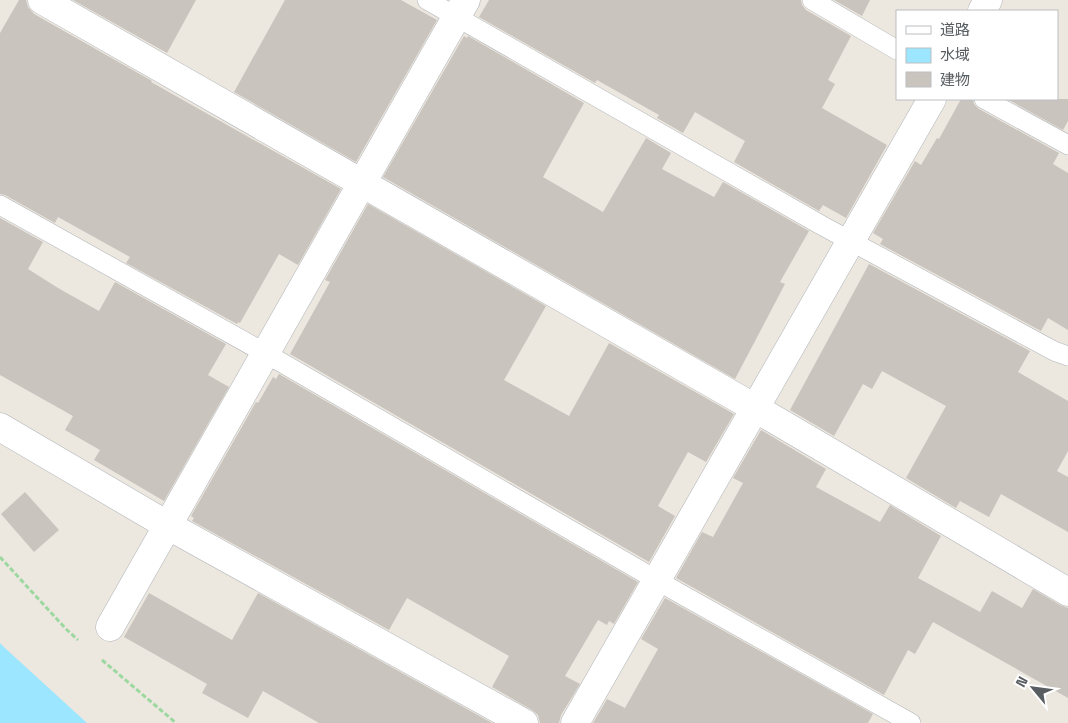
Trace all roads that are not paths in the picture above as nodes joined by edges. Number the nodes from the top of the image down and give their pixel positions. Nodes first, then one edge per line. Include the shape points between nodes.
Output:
1 (42, 0) edge
2 (427, 0) edge
3 (812, 0) edge
4 (461, 8) edge
5 (896, 49) edge
6 (931, 100) edge
7 (986, 100) edge
8 (1068, 145) edge
9 (361, 184) junction
10 (0, 205) edge
11 (850, 241) junction
12 (265, 353) junction
13 (1068, 356) edge
14 (755, 408) junction
15 (0, 428) edge
16 (167, 525) junction
17 (657, 580) junction
18 (1068, 592) edge
19 (110, 627) dead end
20 (524, 723) edge
21 (575, 723) edge
22 (911, 723) edge

1 - 9 street
2 - 4 lane
3 - 5 lane
4 - 9 street
4 - 11 lane
6 - 11 street
7 - 8 lane
9 - 12 street
9 - 14 street
10 - 12 lane
11 - 13 lane
11 - 14 street
12 - 16 street
12 - 17 lane
14 - 17 street
14 - 18 street
15 - 16 street
16 - 19 street
16 - 20 street
17 - 21 street
17 - 22 lane

